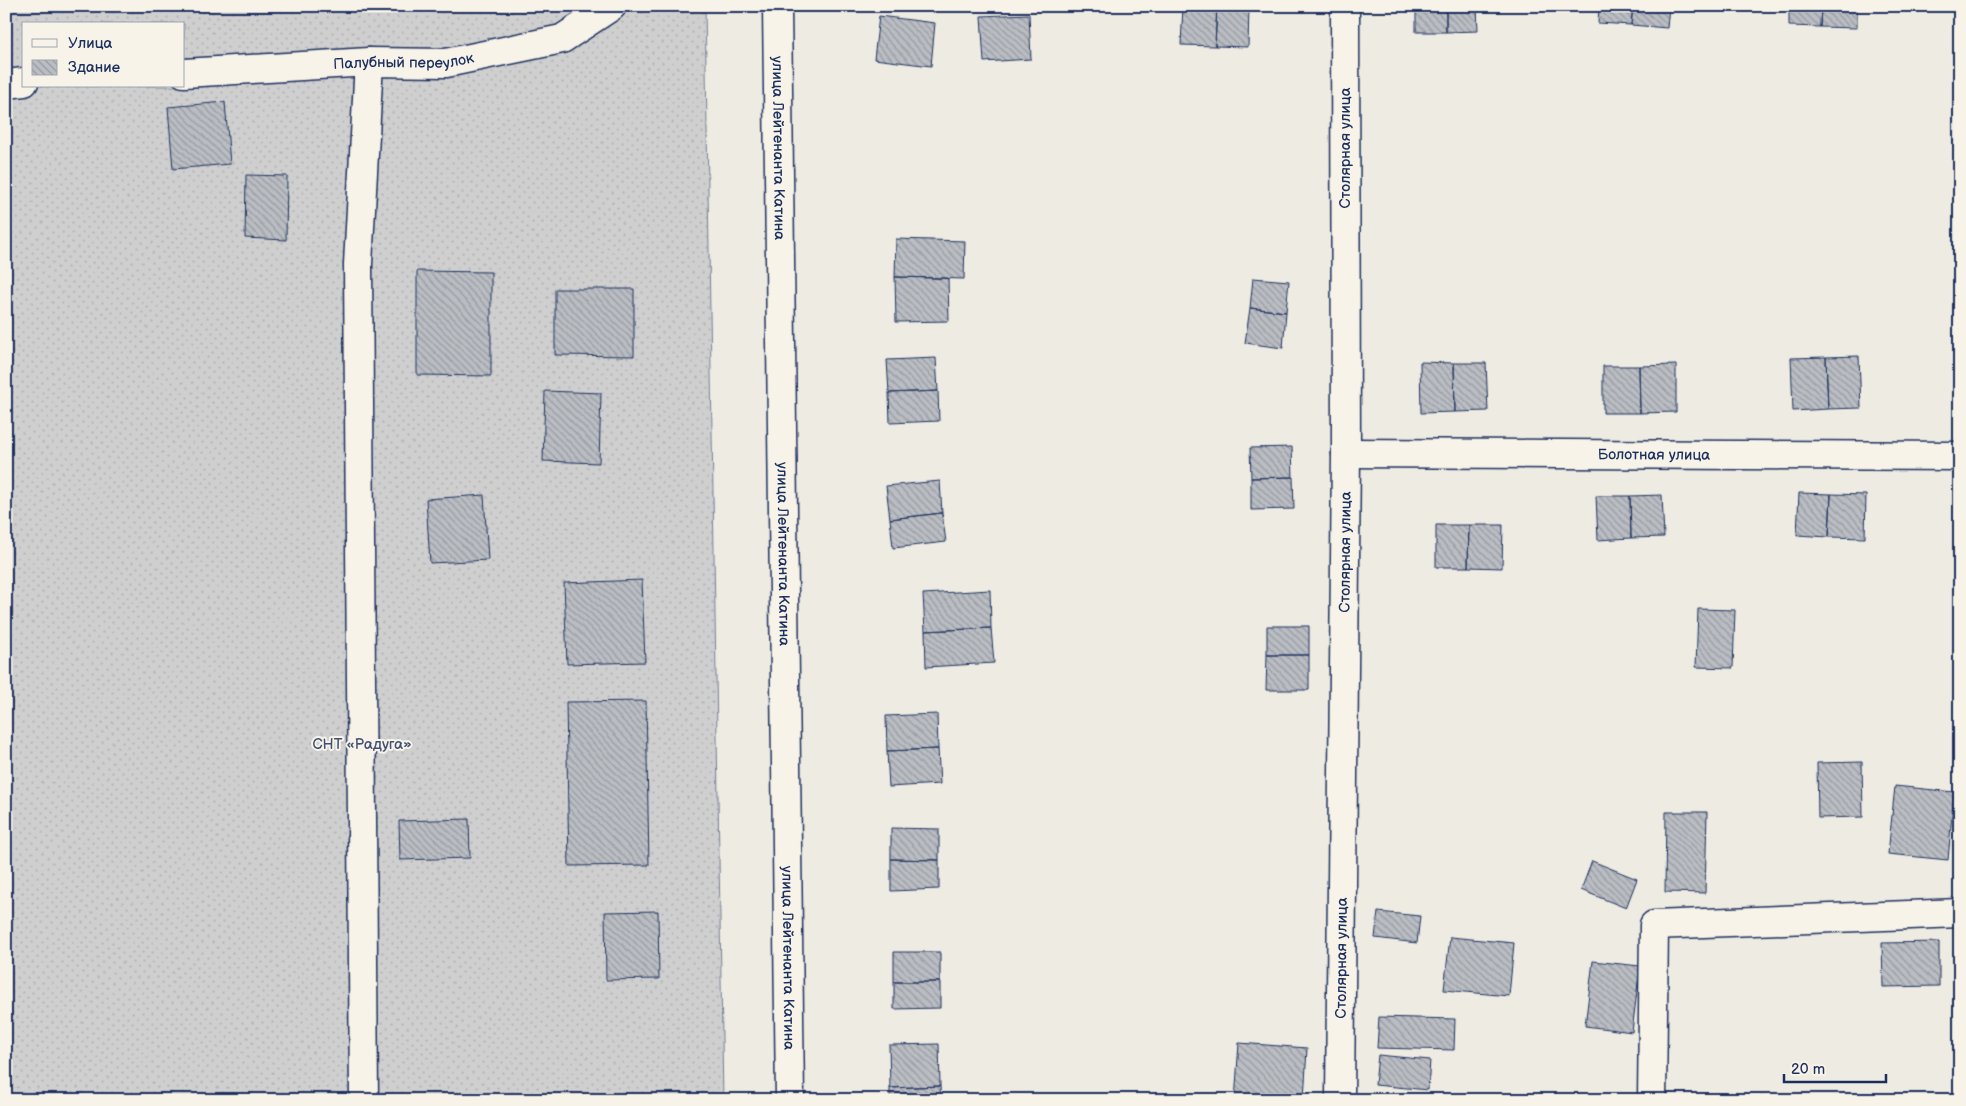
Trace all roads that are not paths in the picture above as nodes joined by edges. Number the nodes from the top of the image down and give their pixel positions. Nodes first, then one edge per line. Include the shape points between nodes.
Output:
1 (612, 6) edge
2 (776, 6) edge
3 (1345, 6) edge
4 (369, 62) junction
5 (185, 73) edge
6 (22, 82) edge
7 (6, 84) edge
8 (1346, 453) junction
9 (1960, 456) edge
10 (1960, 913) edge
11 (364, 1100) edge
12 (790, 1100) edge
13 (1340, 1100) edge
14 (1652, 1100) edge

1 - 4 street, Палубный переулок via 562,39 446,62
2 - 12 street, улица Лейтенанта Катина
3 - 8 street, Столярная улица
4 - 5 street, Палубный переулок
4 - 11 street via 358,264
6 - 7 street
8 - 9 street, Болотная улица
8 - 13 street, Столярная улица
10 - 14 street via 1654,925

